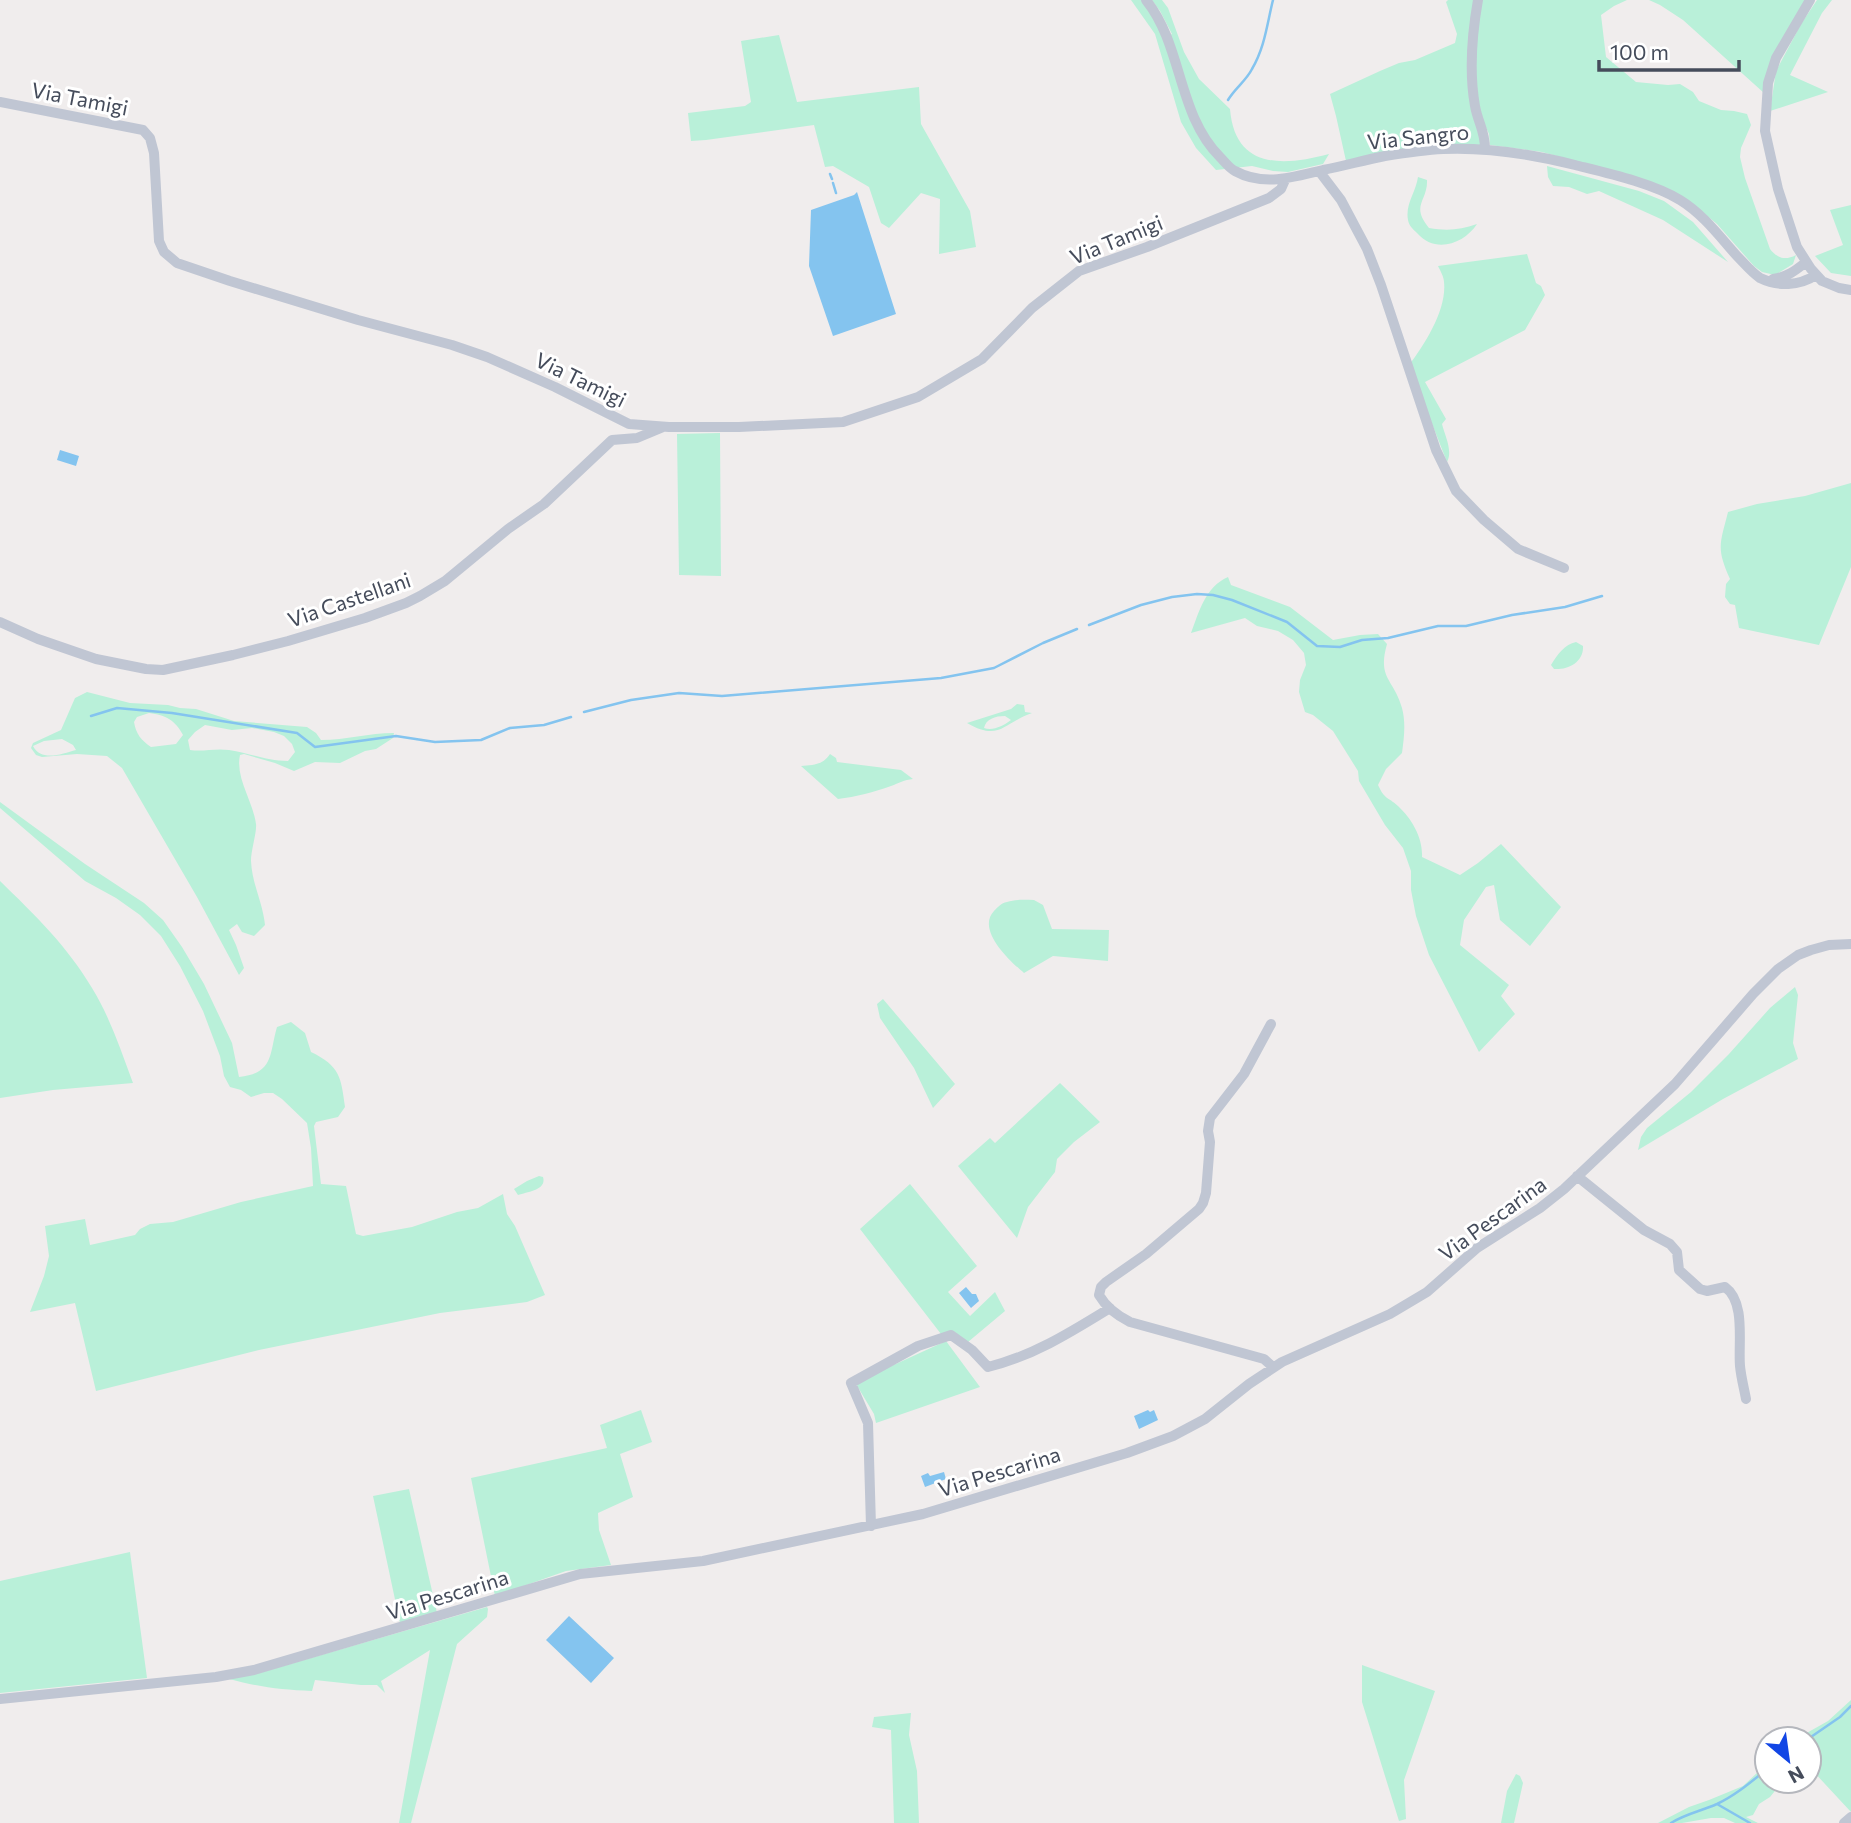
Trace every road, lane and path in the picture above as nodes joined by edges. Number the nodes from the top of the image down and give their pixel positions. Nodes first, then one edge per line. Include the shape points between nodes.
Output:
1 (1146, 0) edge
2 (1478, 0) edge
3 (1810, 0) edge
4 (0, 102) edge
5 (1485, 149) junction
6 (1319, 171) junction
7 (1285, 180) junction
8 (1806, 262) junction
9 (1816, 275) junction
10 (1765, 279) junction
11 (1851, 290) edge
12 (664, 427) junction
13 (1564, 568) dead end
14 (0, 622) edge
15 (1851, 944) edge
16 (1271, 1024) dead end
17 (1577, 1176) junction
18 (1110, 1308) junction
19 (1273, 1367) junction
20 (1746, 1399) dead end
21 (871, 1526) junction
22 (0, 1699) edge
23 (1851, 1818) edge
24 (1844, 1823) edge

1 - 7 street, Via Sangro via 1167,37 1189,109 1213,151 1247,177
2 - 5 street via 1472,87
3 - 8 street via 1776,58 1768,83 1765,131 1778,190
4 - 12 street, Via Tamigi via 143,130 154,153 159,241 177,263 452,345 524,372 629,424
5 - 6 street, Via Sangro via 1388,156
5 - 10 street, Via Sangro via 1574,165 1678,199
6 - 7 street, Via Sangro
6 - 13 street via 1341,200 1367,249 1436,450 1456,491 1518,548
7 - 12 street, Via Tamigi via 1269,198 1079,271 1032,308 982,359 918,397 843,422
8 - 9 street
8 - 10 street via 1792,273
9 - 10 street via 1790,285
9 - 11 street
12 - 14 street, Via Castellani via 637,438 612,440 544,504 420,596 288,641 163,670 146,669 96,659
15 - 17 street, Via Pescarina via 1811,950 1778,969 1675,1084
16 - 18 street via 1244,1074 1210,1118 1203,1203 1101,1287 1099,1295
17 - 19 street, Via Pescarina via 1540,1208 1477,1248 1415,1300
17 - 20 street via 1644,1230 1670,1244 1677,1252 1679,1270 1700,1289 1730,1290 1739,1316
18 - 19 street via 1130,1322 1257,1357
18 - 21 street via 1063,1337 1004,1363 988,1367 951,1335 918,1346 851,1383 868,1423
19 - 21 street, Via Pescarina via 1205,1419 1159,1442
21 - 22 street, Via Pescarina via 703,1561 580,1574 240,1673
23 - 24 street

